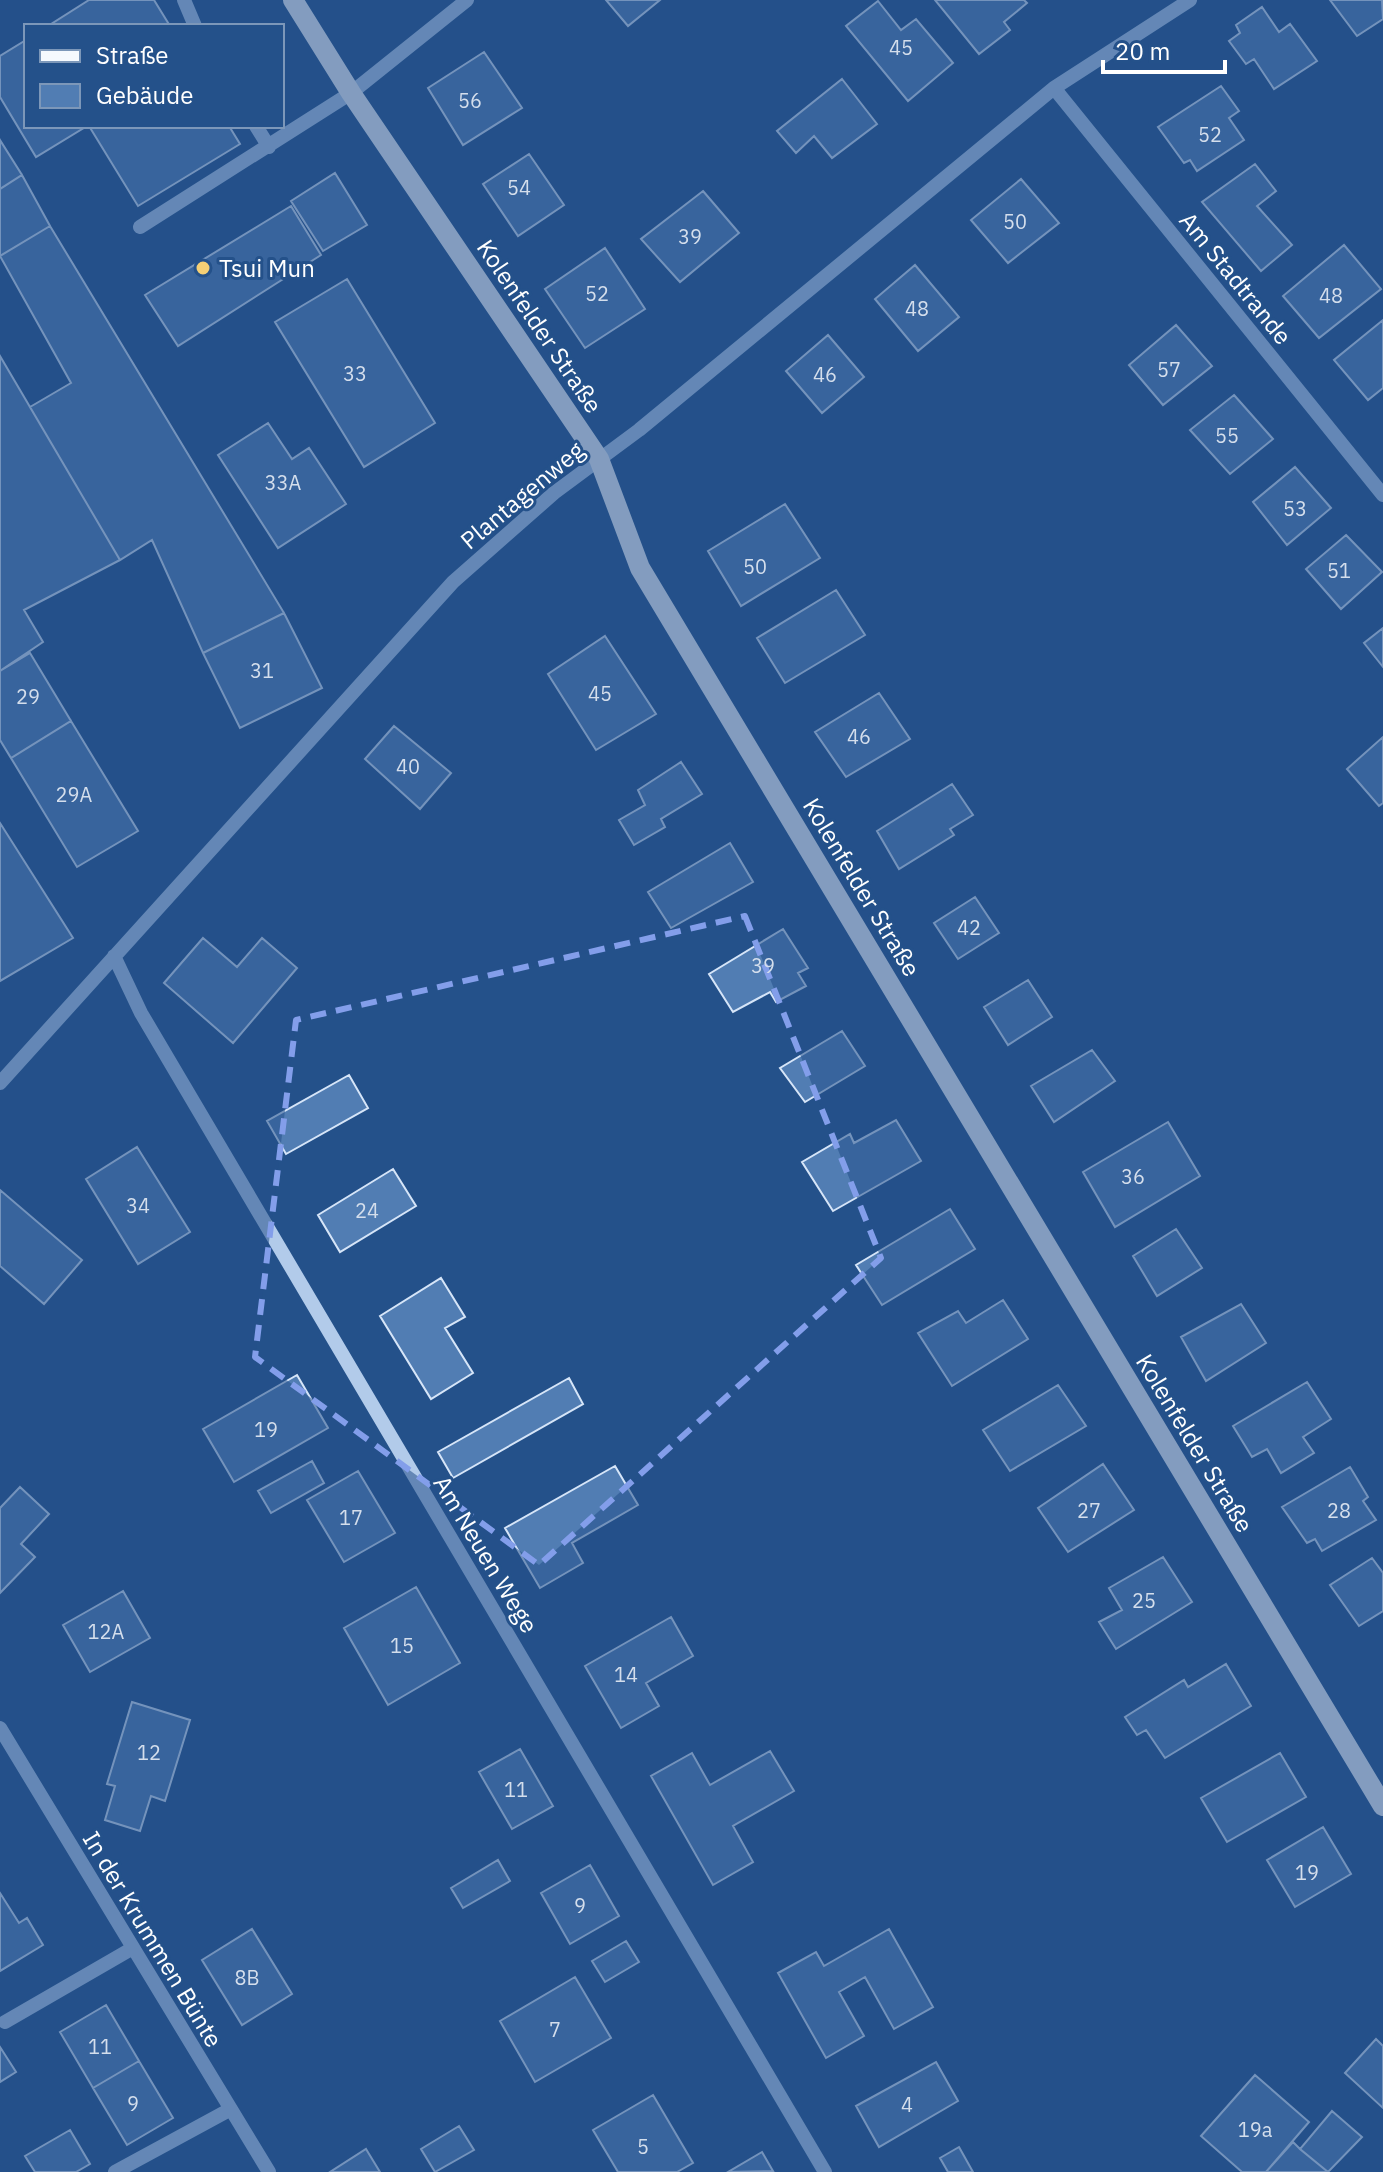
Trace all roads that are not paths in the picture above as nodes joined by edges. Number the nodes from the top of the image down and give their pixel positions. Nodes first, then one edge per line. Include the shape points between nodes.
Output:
1 (184, 0) edge
2 (293, 0) edge
3 (467, 0) edge
4 (1190, 0) edge
5 (194, 24) edge
6 (1054, 88) junction
7 (351, 93) junction
8 (257, 128) edge
9 (269, 147) junction
10 (140, 227) dead end
11 (599, 459) junction
12 (1383, 495) edge
13 (114, 956) junction
14 (0, 1083) edge
15 (0, 1728) edge
16 (1383, 1806) edge
17 (133, 1948) junction
18 (5, 2022) dead end
19 (231, 2109) junction
20 (115, 2172) edge
21 (269, 2172) edge
22 (825, 2172) edge

1 - 5 street
2 - 7 main road, Kolenfelder Straße
3 - 7 street
4 - 6 street, Plantagenweg
6 - 11 street, Plantagenweg
6 - 12 street, Am Stadtrande
7 - 9 street
7 - 11 main road, Kolenfelder Straße
8 - 9 street
9 - 10 street
11 - 13 street, Plantagenweg via 453,582
11 - 16 main road, Kolenfelder Straße via 640,568
13 - 14 street, Plantagenweg
13 - 22 street, Am Neuen Wege via 157,1041
15 - 17 street, In der Krummen Bünte
17 - 18 street
17 - 19 street, In der Krummen Bünte
19 - 20 street
19 - 21 street, In der Krummen Bünte

